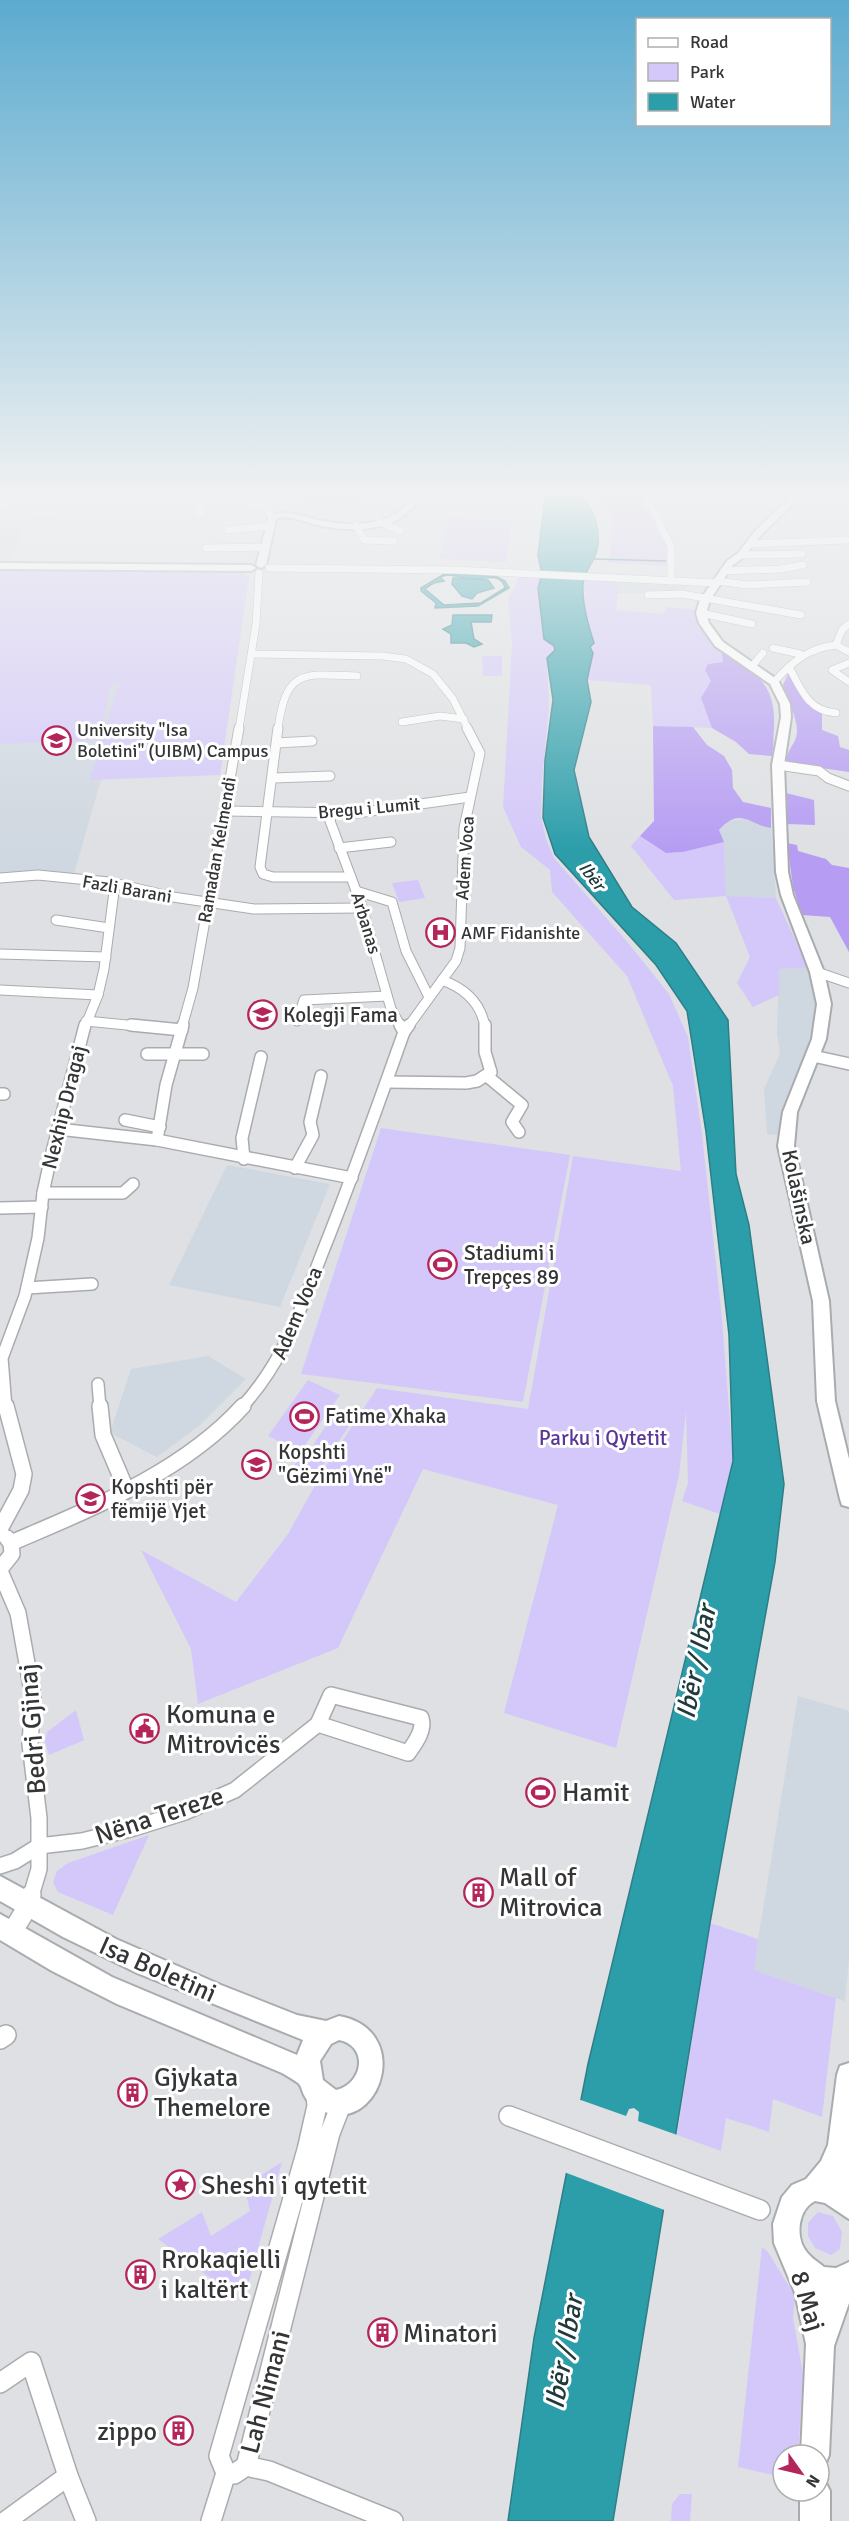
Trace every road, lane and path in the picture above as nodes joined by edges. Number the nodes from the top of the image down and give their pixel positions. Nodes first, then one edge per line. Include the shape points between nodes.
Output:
1 (701, 614) edge
2 (257, 615) edge
3 (704, 615) edge
4 (752, 624) dead end
5 (849, 624) edge
6 (836, 645) junction
7 (773, 648) dead end
8 (848, 651) edge
9 (763, 653) dead end
10 (252, 654) junction
11 (800, 654) junction
12 (786, 663) junction
13 (849, 663) edge
14 (752, 666) junction
15 (357, 676) dead end
16 (777, 680) junction
17 (849, 682) edge
18 (836, 713) dead end
19 (463, 716) junction
20 (402, 722) dead end
21 (312, 741) dead end
22 (278, 743) junction
23 (778, 765) junction
24 (330, 776) dead end
25 (273, 778) junction
26 (849, 786) edge
27 (470, 797) junction
28 (226, 812) junction
29 (267, 813) junction
30 (332, 814) junction
31 (391, 842) dead end
32 (339, 848) junction
33 (351, 877) junction
34 (0, 878) edge
35 (115, 884) junction
36 (356, 891) junction
37 (207, 904) junction
38 (362, 908) junction
39 (56, 920) dead end
40 (109, 928) junction
41 (0, 954) edge
42 (106, 957) junction
43 (817, 972) junction
44 (442, 980) junction
45 (849, 983) edge
46 (0, 990) edge
47 (98, 994) junction
48 (387, 996) junction
49 (429, 997) junction
50 (86, 1021) junction
51 (297, 1021) dead end
52 (182, 1030) junction
53 (404, 1032) junction
54 (147, 1054) dead end
55 (175, 1054) junction
56 (203, 1054) dead end
57 (813, 1056) junction
58 (261, 1057) dead end
59 (849, 1064) edge
60 (321, 1076) dead end
61 (487, 1076) junction
62 (387, 1082) junction
63 (124, 1120) dead end
64 (160, 1127) junction
65 (58, 1129) junction
66 (519, 1132) dead end
67 (157, 1140) junction
68 (244, 1159) junction
69 (295, 1168) junction
70 (352, 1178) junction
71 (133, 1184) dead end
72 (43, 1193) junction
73 (42, 1207) junction
74 (0, 1208) edge
75 (92, 1284) dead end
76 (27, 1288) junction
77 (98, 1383) dead end
78 (126, 1490) junction
79 (849, 1499) edge
80 (0, 1529) edge
81 (5, 1539) edge
82 (0, 1570) edge
83 (318, 1724) junction
84 (39, 1846) junction
85 (0, 1866) edge
86 (0, 1888) edge
87 (28, 1906) junction
88 (6, 1930) edge
89 (324, 2033) junction
90 (849, 2075) edge
91 (313, 2091) junction
92 (342, 2102) junction
93 (509, 2116) dead end
94 (845, 2150) edge
95 (815, 2188) junction
96 (849, 2195) edge
97 (849, 2206) edge
98 (760, 2210) dead end
99 (795, 2258) junction
100 (846, 2278) edge
101 (820, 2344) junction
102 (0, 2383) edge
103 (816, 2443) edge
104 (236, 2469) junction
105 (68, 2476) junction
106 (815, 2503) edge
107 (6, 2521) edge
108 (86, 2521) edge
109 (211, 2521) edge
110 (393, 2521) edge
111 (815, 2521) edge

1 - 14 main road via 719,644
2 - 10 street, Ramadan Kelmendi
3 - 4 street
5 - 6 street
6 - 8 street
6 - 11 street via 819,646
7 - 11 street
9 - 14 street
10 - 19 street, Adem Voca via 406,659 433,674
10 - 28 street, Ramadan Kelmendi
11 - 12 street
12 - 16 street
12 - 18 street via 807,703 820,711
13 - 17 street via 832,670
14 - 16 main road
15 - 22 street via 309,674 298,678 280,715
16 - 23 main road, Kolašinska via 786,717
19 - 20 street
19 - 27 street, Adem Voca via 480,753
21 - 22 street
22 - 25 street
23 - 26 street via 819,771
23 - 43 main road, Kolašinska via 782,872
24 - 25 street, Bregu i Lumit
25 - 29 street
27 - 30 street, Bregu i Lumit
27 - 44 street, Adem Voca via 464,828 460,948
28 - 29 street, Bregu i Lumit
28 - 37 street, Ramadan Kelmendi
29 - 30 street, Bregu i Lumit
29 - 33 street via 260,867 263,874 280,878
30 - 32 street, Arbanas via 330,821
31 - 32 street
32 - 33 street, Arbanas
33 - 36 street, Arbanas
34 - 35 street, Fazli Barani via 38,875
35 - 37 street, Fazli Barani
35 - 40 street, Nexhip Dragaj
36 - 38 street, Arbanas
36 - 49 street via 392,902 399,936 417,980
37 - 38 street, Fazli Barani via 254,909
37 - 52 street, Ramadan Kelmendi
38 - 48 street, Arbanas
39 - 40 street
40 - 42 street, Nexhip Dragaj
41 - 42 street
42 - 47 street, Nexhip Dragaj
43 - 45 street
43 - 57 main road, Kolašinska via 824,1004
44 - 49 street, Adem Voca
44 - 61 street via 460,987 482,1014 485,1052 492,1068
46 - 47 street
47 - 50 street, Nexhip Dragaj
48 - 51 street via 304,999
48 - 53 street, Arbanas
49 - 53 street, Adem Voca
50 - 52 street, Nexhip Dragaj
50 - 65 street, Nexhip Dragaj
52 - 55 street, Ramadan Kelmendi
53 - 62 street, Adem Voca
54 - 55 street
55 - 56 street
55 - 64 street, Ramadan Kelmendi
57 - 59 street
57 - 79 main road, Kolašinska via 790,1112 786,1146 821,1301 826,1401
58 - 68 street via 242,1138
60 - 69 street via 310,1122 313,1135
61 - 62 street via 453,1084
61 - 66 street via 522,1105 512,1122
62 - 70 street, Adem Voca
63 - 64 street
64 - 67 street, Ramadan Kelmendi
65 - 67 street
65 - 72 street, Nexhip Dragaj
67 - 68 street
68 - 69 street
69 - 70 street
70 - 78 street, Adem Voca via 284,1350 268,1376 237,1413 211,1436 187,1455
71 - 72 street, Nexhip Dragaj via 123,1193
72 - 73 street, Nexhip Dragaj
73 - 74 street
73 - 76 street, Nexhip Dragaj
75 - 76 street
76 - 80 street, Nexhip Dragaj via 2,1358 6,1408 24,1474 21,1490
77 - 78 street via 103,1435
78 - 81 street, Adem Voca via 103,1504
81 - 82 street via 12,1554
82 - 84 street, Bedri Gjinaj via 18,1613 33,1697 30,1744
83 - 83 street, Nëna Tereze via 331,1695 421,1718 423,1724 408,1753
83 - 84 street, Nëna Tereze via 235,1790 134,1828 82,1841
84 - 85 street
84 - 87 street via 39,1869
86 - 87 main road, Isa Boletini
87 - 88 street
87 - 89 main road, Isa Boletini via 123,1956 297,2027
88 - 91 main road, Isa Boletini via 166,2013 285,2060
89 - 91 main road via 310,2050
89 - 92 main road via 339,2028 353,2031 364,2041 371,2056 364,2088 354,2098
90 - 94 main road
91 - 92 main road via 327,2101
91 - 104 street, Lah Nimani via 307,2150 219,2456
92 - 104 street, Lah Nimani
93 - 98 street
94 - 95 main road
94 - 96 main road
95 - 97 main road via 834,2193
95 - 99 main road, 8 Maj via 799,2195 788,2210 785,2230
99 - 100 main road via 818,2279 831,2282
99 - 101 main road, 8 Maj via 809,2293
100 - 101 main road, 8 Maj
101 - 103 main road, 8 Maj
102 - 105 street via 31,2362
104 - 109 street
104 - 110 street via 268,2471
105 - 107 street
105 - 108 street
106 - 111 main road

